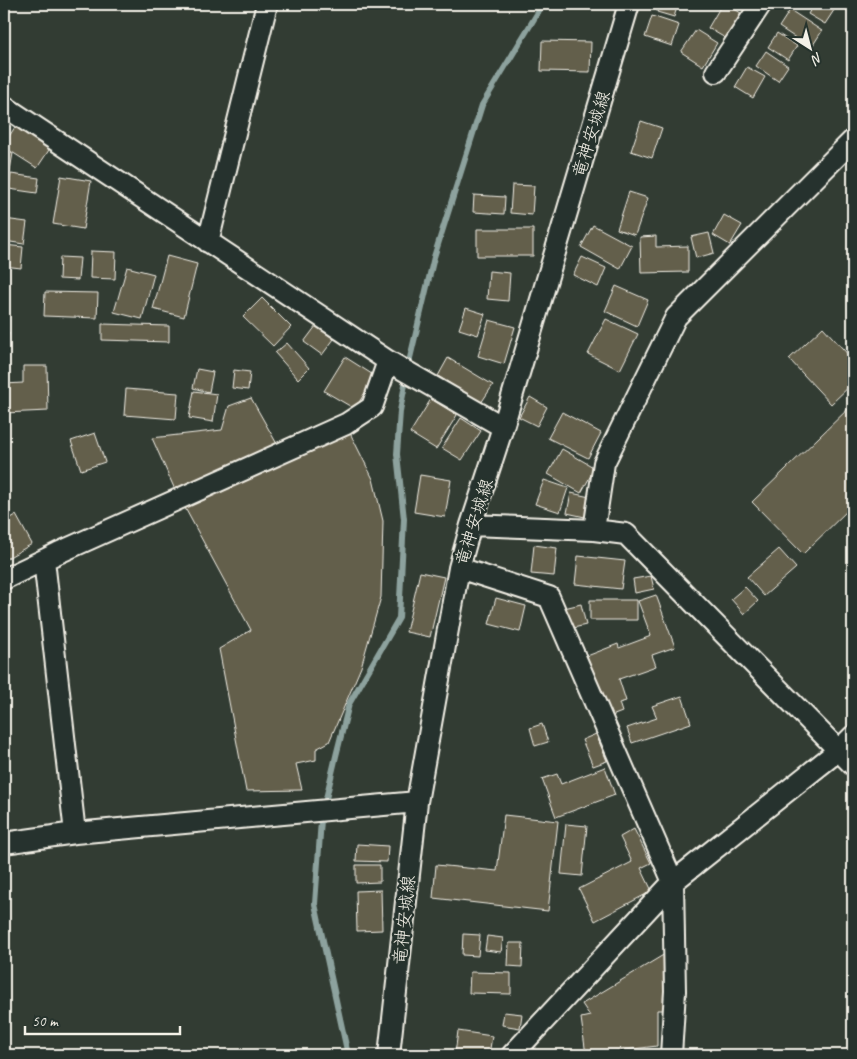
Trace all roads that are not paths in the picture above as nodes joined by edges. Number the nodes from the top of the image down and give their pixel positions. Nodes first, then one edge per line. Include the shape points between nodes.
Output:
1 (267, 4) edge
2 (630, 4) edge
3 (761, 4) edge
4 (716, 72) dead end
5 (4, 106) edge
6 (853, 140) edge
7 (208, 242) junction
8 (388, 361) junction
9 (503, 427) junction
10 (471, 525) junction
11 (594, 530) junction
12 (44, 560) junction
13 (460, 568) junction
14 (4, 579) edge
15 (846, 743) edge
16 (853, 765) edge
17 (418, 802) junction
18 (76, 833) junction
19 (4, 843) edge
20 (673, 882) junction
21 (389, 1055) edge
22 (512, 1055) edge
23 (671, 1055) edge

1 - 7 street
2 - 9 street, 竜神安城線
3 - 4 street
5 - 7 street
6 - 11 street via 676,317 604,463
7 - 8 street
8 - 9 street
8 - 12 street via 372,408 346,424
9 - 10 street, 竜神安城線
10 - 11 street
10 - 13 street, 竜神安城線
11 - 15 street via 626,534
12 - 14 street
12 - 18 street
13 - 17 street, 竜神安城線
13 - 20 street via 549,597
15 - 16 street
15 - 20 street
17 - 18 street
17 - 21 street, 竜神安城線
18 - 19 street
20 - 22 street
20 - 23 street via 675,991

